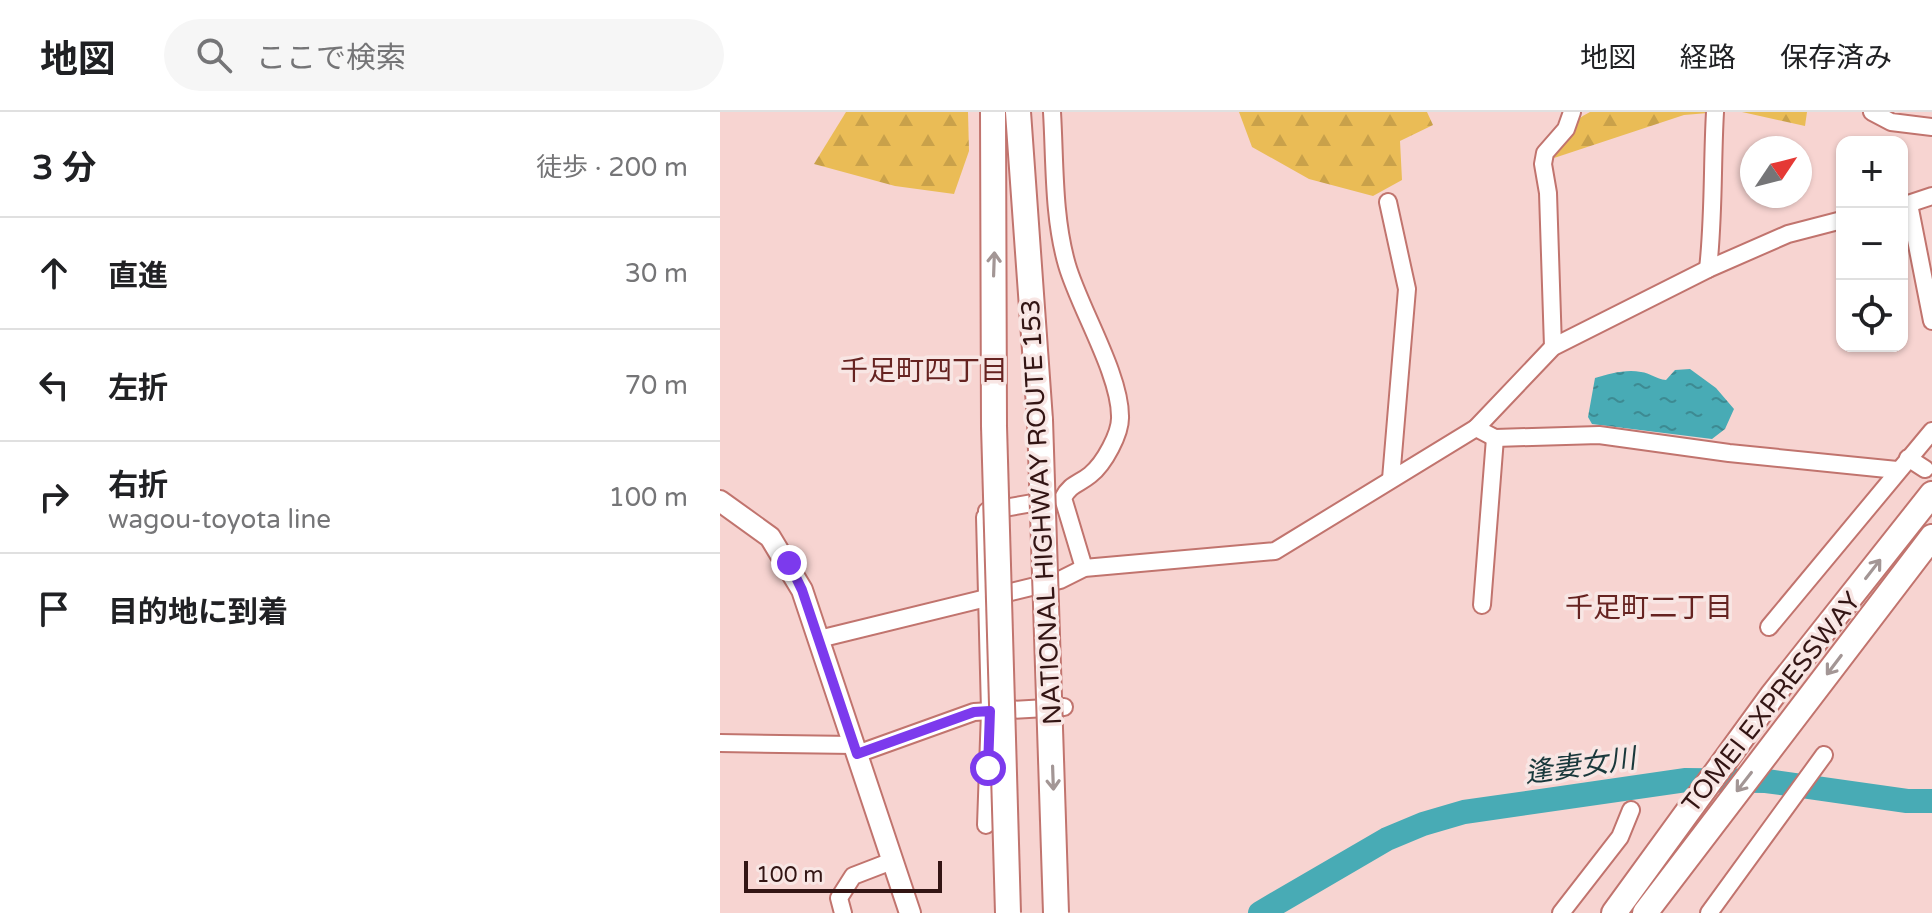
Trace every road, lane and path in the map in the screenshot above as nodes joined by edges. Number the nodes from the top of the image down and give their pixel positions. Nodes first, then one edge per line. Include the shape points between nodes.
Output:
1 (981, 112) edge
2 (993, 112) edge
3 (1018, 112) edge
4 (1032, 112) edge
5 (1052, 112) edge
6 (1572, 112) edge
7 (1715, 112) edge
8 (1872, 112) edge
9 (1930, 124) edge
10 (1023, 172) junction
11 (994, 188) junction
12 (1932, 196) edge
13 (1388, 202) dead end
14 (1908, 204) edge
15 (1906, 208) edge
16 (1836, 222) edge
17 (1914, 225) junction
18 (1932, 237) edge
19 (1708, 269) junction
20 (983, 299) dead end
21 (1932, 321) edge
22 (1553, 347) junction
23 (1476, 428) junction
24 (1932, 431) edge
25 (1495, 438) junction
26 (1902, 464) junction
27 (1925, 469) dead end
28 (1391, 479) junction
29 (1932, 494) edge
30 (1063, 498) junction
31 (720, 501) edge
32 (985, 511) junction
33 (1932, 537) edge
34 (1084, 568) junction
35 (986, 598) junction
36 (1482, 605) dead end
37 (1769, 627) dead end
38 (819, 639) junction
39 (1064, 707) dead end
40 (990, 711) junction
41 (720, 743) edge
42 (856, 749) junction
43 (1824, 755) dead end
44 (1631, 810) dead end
45 (986, 825) dead end
46 (892, 861) junction
47 (843, 913) edge
48 (910, 913) edge
49 (1008, 913) edge
50 (1056, 913) edge
51 (1561, 913) edge
52 (1614, 913) edge
53 (1645, 913) edge
54 (1709, 913) edge

1 - 11 highway via 983,158
2 - 11 highway, NATIONAL HIGHWAY ROUTE 153
3 - 10 highway, NATIONAL HIGHWAY ROUTE 153
4 - 10 highway via 1033,150
5 - 30 street via 1066,262 1121,417 1106,455 1091,474 1068,487
6 - 22 street via 1543,164
7 - 19 street
8 - 9 street via 1891,122
10 -> 50 highway, NATIONAL HIGHWAY ROUTE 153, bridge via 1040,420
49 -> 11 highway, NATIONAL HIGHWAY ROUTE 153, bridge via 994,426
12 - 14 street
13 - 28 street via 1407,289
15 - 17 street
16 - 19 street via 1788,234
17 - 18 street
17 - 21 street
19 - 22 street
20 - 32 street
22 - 23 street
23 - 25 street
23 - 28 street
24 - 26 street
25 - 26 street via 1599,435 1729,453
25 - 36 street
26 - 27 street
26 - 37 street
28 - 34 street via 1275,551
52 -> 29 highway, TOMEI EXPRESSWAY via 1772,696
30 - 32 street
30 - 34 street
31 - 38 main road via 770,537 789,563
32 - 35 street
33 -> 53 highway, TOMEI EXPRESSWAY
34 - 35 street via 1060,580
35 - 38 street
35 - 40 street
38 - 42 main road
39 - 40 street
40 - 42 street
40 - 45 street
41 - 42 street
42 - 46 main road
43 - 54 street
44 - 51 street via 1620,837
46 - 47 street via 853,876 839,898
46 - 48 main road

